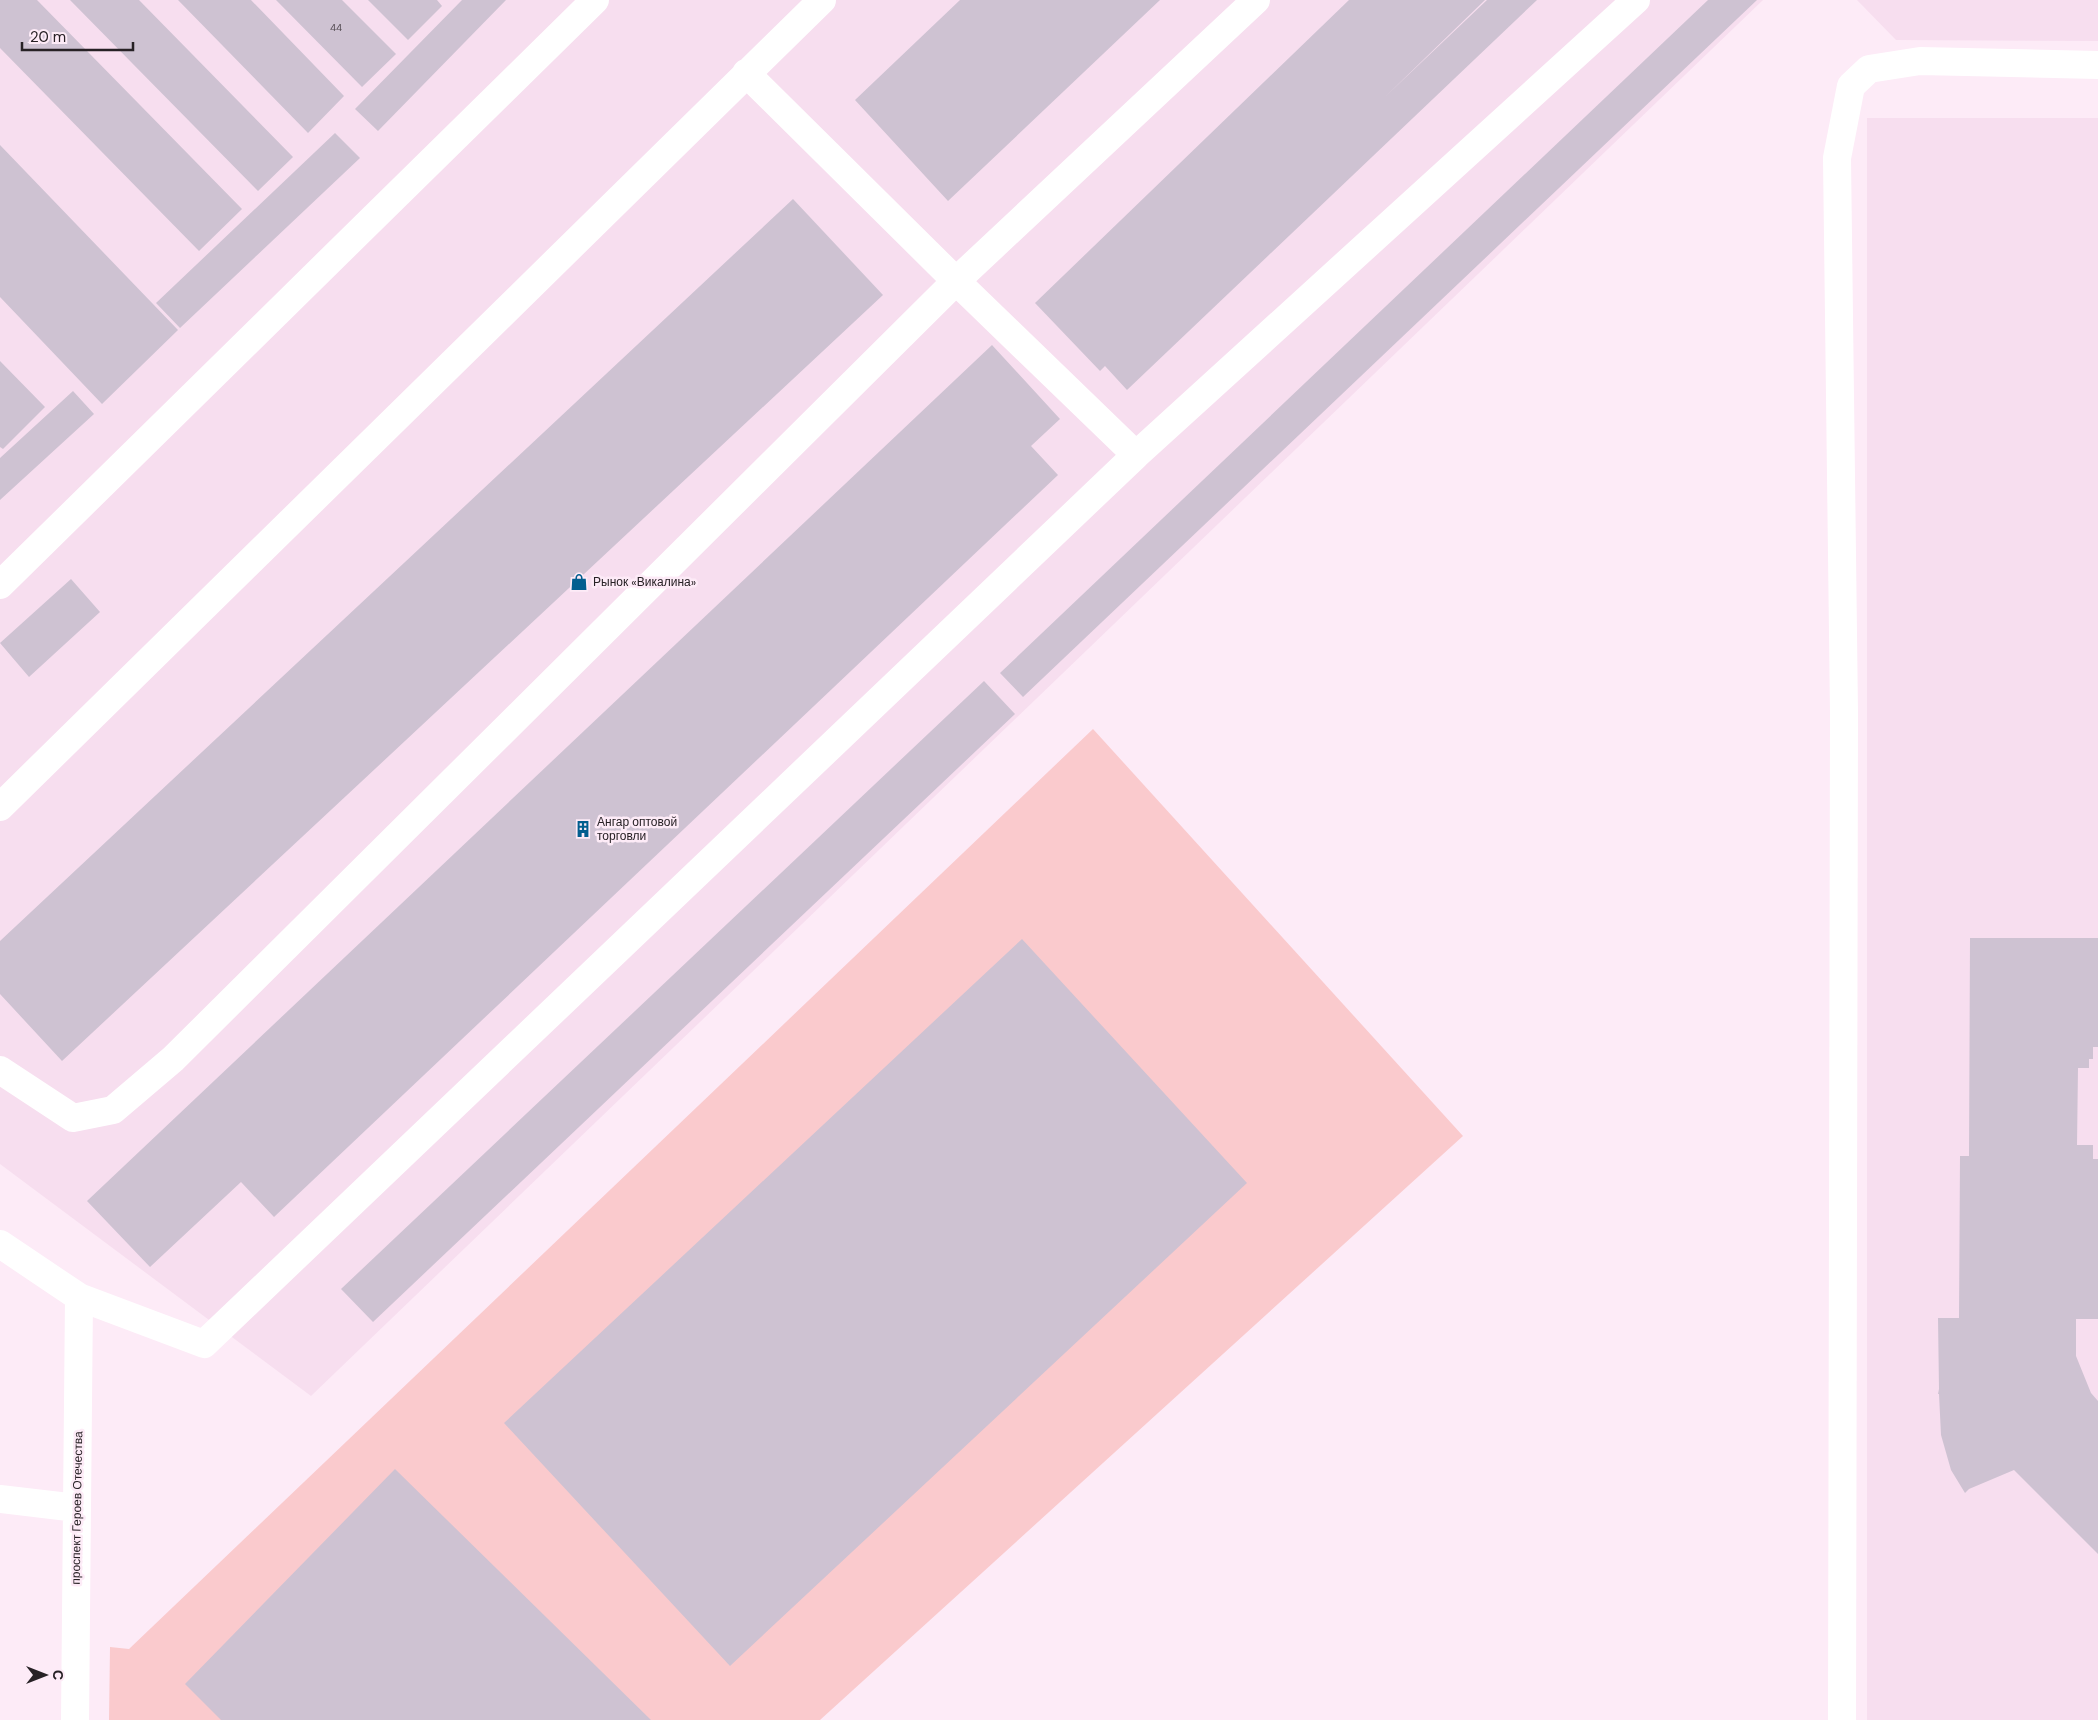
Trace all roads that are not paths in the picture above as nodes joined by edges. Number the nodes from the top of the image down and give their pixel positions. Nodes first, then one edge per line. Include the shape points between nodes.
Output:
1 (596, 0) edge
2 (822, 0) edge
3 (1256, 0) edge
4 (1636, 0) edge
5 (2098, 65) edge
6 (746, 73) junction
7 (956, 280) junction
8 (1136, 455) junction
9 (0, 585) edge
10 (0, 807) edge
11 (0, 1070) edge
12 (0, 1244) edge
13 (79, 1297) junction
14 (0, 1499) edge
15 (77, 1508) junction
16 (75, 1720) edge
17 (1842, 1720) edge

1 - 9 street
2 - 6 street
3 - 7 street
4 - 8 street
5 - 17 street via 1920,61 1869,69 1852,86 1837,158 1844,713
6 - 7 street
6 - 10 street
7 - 8 street
7 - 11 street via 173,1060 113,1110 73,1118
8 - 13 street via 204,1344
12 - 13 street
13 - 15 street, проспект Героев Отечества
14 - 15 street
15 - 16 street, проспект Героев Отечества

